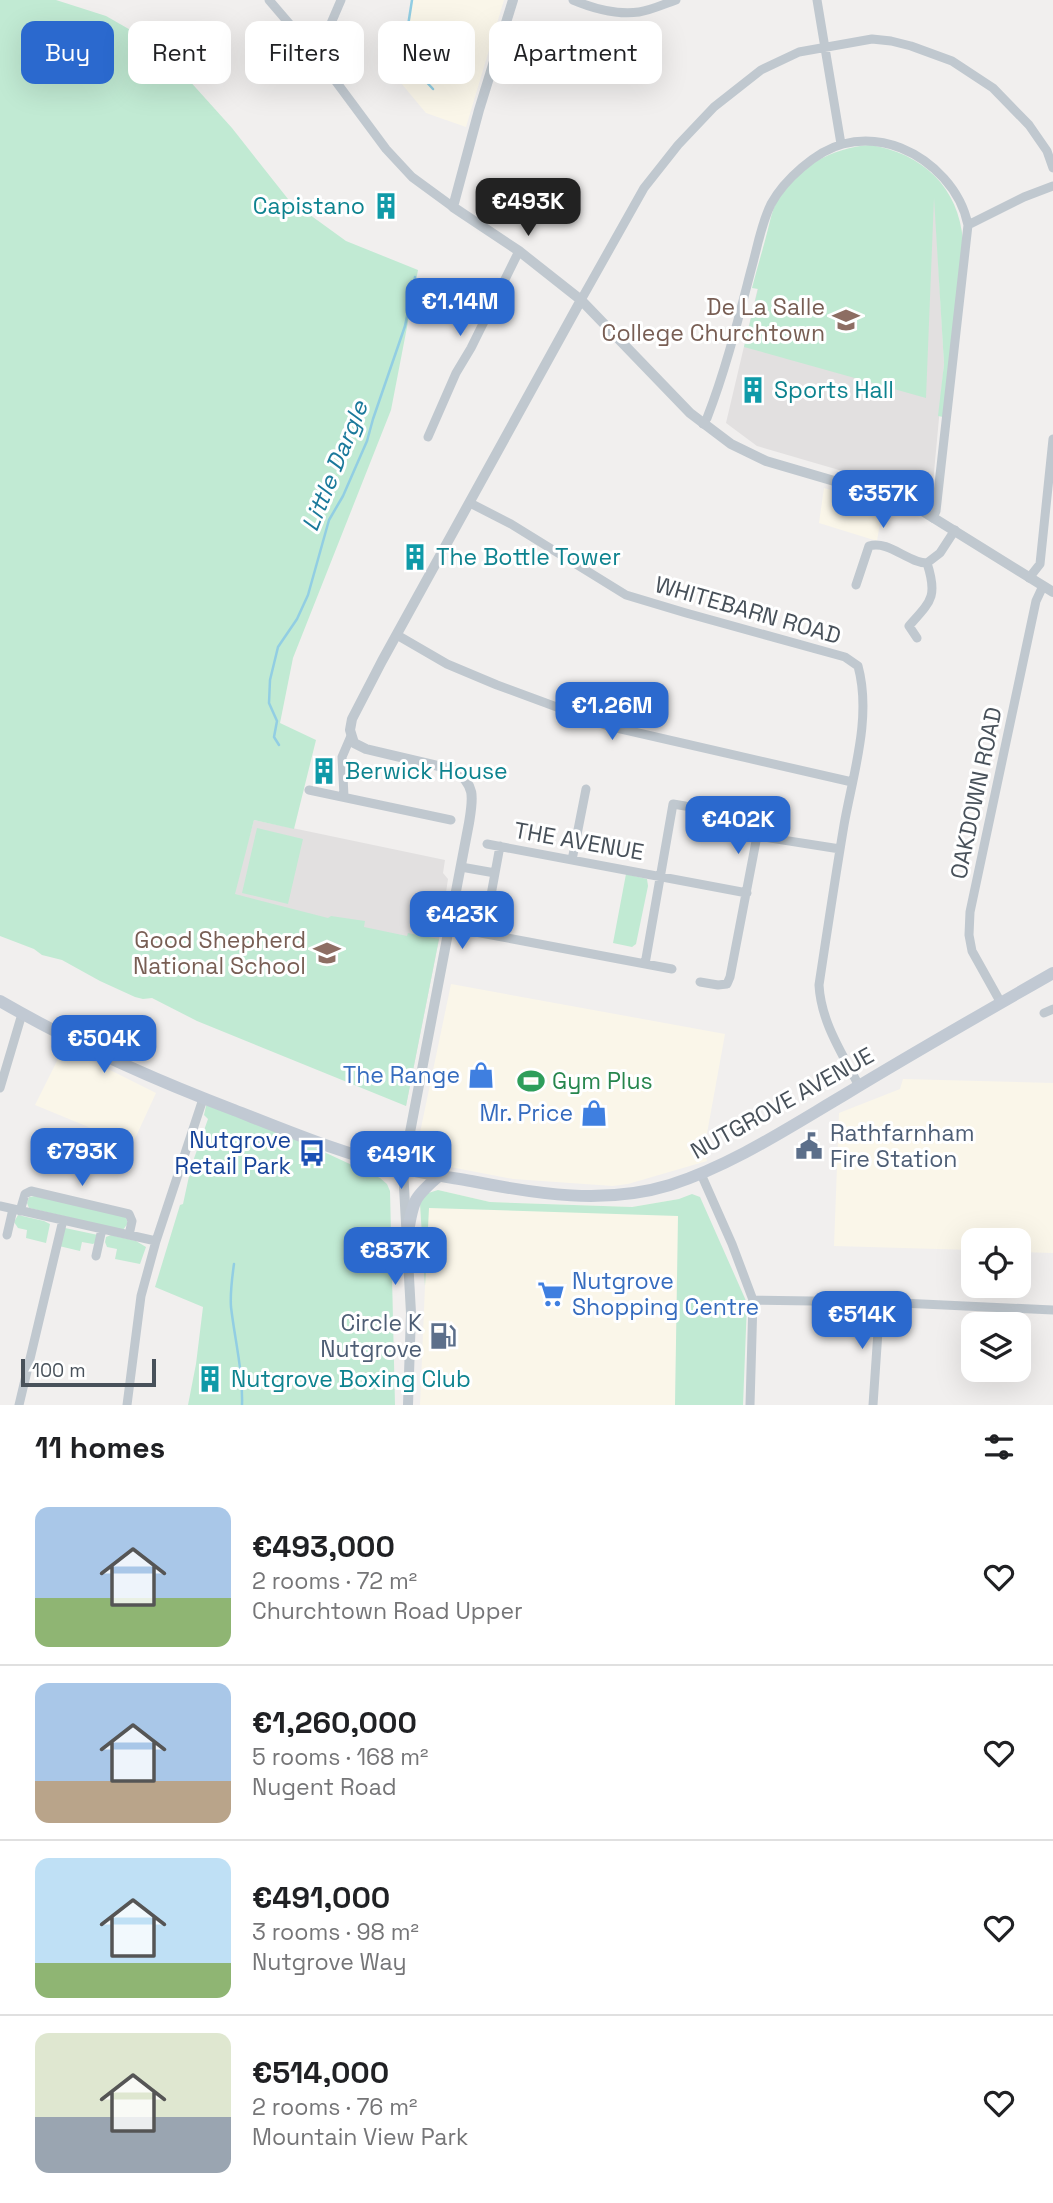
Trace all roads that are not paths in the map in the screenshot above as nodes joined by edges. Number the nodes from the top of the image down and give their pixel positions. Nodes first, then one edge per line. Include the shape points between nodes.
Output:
1 (269, 0) edge
2 (341, 0) edge
3 (513, 0) edge
4 (573, 0) edge
5 (676, 0) edge
6 (817, 0) edge
7 (287, 21) edge
8 (332, 21) edge
9 (824, 46) junction
10 (338, 84) edge
11 (841, 144) junction
12 (1053, 168) edge
13 (1053, 186) edge
14 (453, 207) junction
15 (968, 225) junction
16 (519, 251) junction
17 (581, 300) junction
18 (703, 424) junction
19 (428, 437) dead end
20 (1053, 439) edge
21 (470, 503) junction
22 (933, 518) junction
23 (955, 530) junction
24 (928, 563) junction
25 (860, 573) junction
26 (872, 576) dead end
27 (1029, 578) junction
28 (856, 585) dead end
29 (1048, 589) edge
30 (397, 635) junction
31 (917, 638) dead end
32 (351, 736) junction
33 (852, 782) junction
34 (586, 789) dead end
35 (309, 790) dead end
36 (344, 796) junction
37 (685, 806) dead end
38 (451, 820) dead end
39 (760, 821) dead end
40 (757, 836) junction
41 (487, 844) dead end
42 (500, 846) junction
43 (840, 849) junction
44 (572, 860) junction
45 (461, 867) junction
46 (495, 873) junction
47 (659, 876) junction
48 (747, 892) junction
49 (470, 931) dead end
50 (484, 933) junction
51 (645, 964) junction
52 (672, 969) dead end
53 (1053, 973) edge
54 (700, 982) dead end
55 (0, 1001) edge
56 (1001, 1003) junction
57 (22, 1014) junction
58 (859, 1086) junction
59 (0, 1088) edge
60 (203, 1099) junction
61 (404, 1168) junction
62 (701, 1174) junction
63 (440, 1175) junction
64 (0, 1206) edge
65 (17, 1210) junction
66 (63, 1220) junction
67 (102, 1229) junction
68 (408, 1232) junction
69 (7, 1235) dead end
70 (129, 1235) junction
71 (156, 1241) junction
72 (96, 1256) dead end
73 (754, 1300) junction
74 (880, 1303) junction
75 (1053, 1310) edge
76 (19, 1405) edge
77 (127, 1405) edge
78 (408, 1405) edge
79 (750, 1405) edge
80 (873, 1405) edge

1 - 7 street
2 - 8 street
3 - 14 street
4 - 5 street via 636,12
6 - 9 street
9 - 11 street
9 - 12 street via 891,41 952,61 993,88 1029,125
9 - 17 street via 761,70 714,107 644,188
10 - 14 street via 412,177
11 - 15 street via 884,144 918,157 941,175 955,194
11 - 18 street via 801,168 770,206 725,371
13 - 15 street
14 - 16 street
15 - 22 street
16 - 17 street
16 - 19 street
17 - 18 street
17 - 21 street
18 - 22 street via 766,461 882,495
20 - 27 street via 1040,564
21 - 30 street
21 - 33 street, WHITEBARN ROAD via 626,595 845,657 858,666 864,699
22 - 23 street
23 - 24 street via 940,554
23 - 27 street
24 - 25 street via 873,544
24 - 31 street via 934,590 909,626
25 - 26 street
25 - 28 street
27 - 29 street
29 - 56 street, OAKDOWN ROAD via 1036,601 970,912 972,951
30 - 32 street via 352,719
30 - 33 street via 497,685 608,726
32 - 36 street via 342,757
32 - 45 street via 366,749 464,776 471,787 472,804
33 - 43 street, WHITEBARN ROAD
34 - 44 street
35 - 36 street
36 - 38 street
37 - 47 street via 673,804
39 - 40 street
40 - 43 street
40 - 48 street
41 - 42 street, THE AVENUE
42 - 44 street, THE AVENUE
42 - 46 street
43 - 58 street, WHITEBARN ROAD via 820,1003
44 - 47 street, THE AVENUE
45 - 46 street
45 - 61 street
46 - 50 street
47 - 48 street, THE AVENUE
47 - 51 street
48 - 54 street via 727,984
49 - 50 street
50 - 51 street
51 - 52 street
53 - 56 main road, NUTGROVE AVENUE
55 - 57 main road, NUTGROVE AVENUE
56 - 58 main road, NUTGROVE AVENUE
57 - 59 street
57 - 60 main road, NUTGROVE AVENUE via 89,1050
58 - 62 main road, NUTGROVE AVENUE
60 - 61 main road, NUTGROVE AVENUE via 332,1148
60 - 71 street
61 - 63 main road, NUTGROVE AVENUE
61 - 68 street
62 - 63 main road, NUTGROVE AVENUE via 630,1195 587,1196 526,1191
62 - 73 street
63 - 68 main road via 418,1194
64 - 65 street
65 - 66 street
65 - 69 street
65 - 70 street via 31,1191 129,1214
66 - 67 street
66 - 76 street
67 - 70 street
67 - 72 street
68 - 78 street
70 - 71 street
71 - 77 street via 141,1296
73 - 74 street
73 - 79 street
74 - 75 street
74 - 80 street

